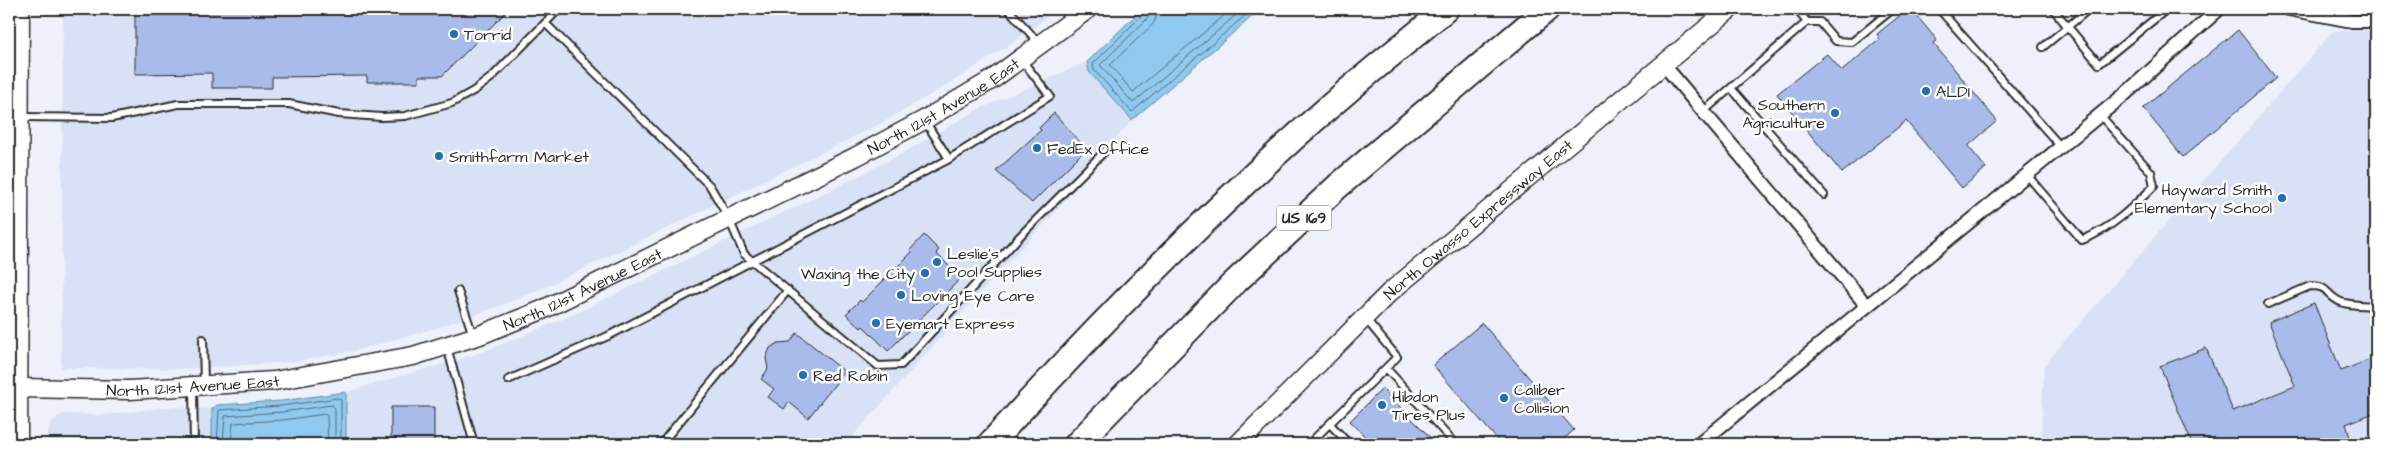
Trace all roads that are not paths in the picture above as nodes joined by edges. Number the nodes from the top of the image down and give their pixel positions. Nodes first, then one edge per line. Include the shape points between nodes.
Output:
1 (20, 9) edge
2 (559, 9) edge
3 (1088, 9) edge
4 (1446, 9) edge
5 (1547, 9) edge
6 (1730, 9) edge
7 (1796, 9) edge
8 (1810, 9) edge
9 (1893, 9) edge
10 (1939, 9) edge
11 (2053, 9) edge
12 (2088, 9) edge
13 (2167, 9) edge
14 (2219, 9) edge
15 (2289, 9) edge
16 (1009, 10) edge
17 (1802, 16) junction
18 (2376, 21) edge
19 (545, 22) junction
20 (1807, 22) junction
21 (2068, 26) junction
22 (1040, 45) junction
23 (2043, 47) dead end
24 (1021, 59) junction
25 (1664, 65) junction
26 (1731, 88) junction
27 (1703, 112) junction
28 (2100, 115) junction
29 (14, 117) edge
30 (924, 120) junction
31 (2061, 147) junction
32 (1106, 150) dead end
33 (949, 159) junction
34 (2027, 175) junction
35 (1824, 195) dead end
36 (729, 219) junction
37 (754, 262) junction
38 (788, 290) junction
39 (458, 291) dead end
40 (2268, 304) dead end
41 (1867, 306) junction
42 (2376, 306) edge
43 (1365, 317) junction
44 (473, 337) junction
45 (203, 339) dead end
46 (447, 346) junction
47 (1386, 368) junction
48 (508, 380) dead end
49 (199, 385) junction
50 (14, 388) edge
51 (1330, 424) junction
52 (18, 444) edge
53 (194, 444) edge
54 (474, 444) edge
55 (661, 444) edge
56 (990, 444) edge
57 (1078, 444) edge
58 (1238, 444) edge
59 (1309, 444) edge
60 (1350, 444) edge
61 (1455, 444) edge
62 (1699, 444) edge

1 - 29 street
2 - 19 lane
3 - 22 street, North 121st Avenue East
4 - 56 highway via 1335,101 1226,201 1108,317
5 - 57 highway, US 169 via 1338,186 1233,284
6 - 25 street, North Owasso Expressway East
7 - 17 lane
8 - 17 lane
9 - 20 lane via 1852,42 1836,41 1820,22
10 - 31 lane
11 - 21 lane
12 - 21 lane
13 - 21 lane via 2099,64
14 - 28 street
15 - 18 street via 2352,21
16 - 22 lane
17 - 20 lane
19 - 29 lane via 492,77 475,90 452,103 405,116 347,114 289,104 178,104 112,118
19 - 36 lane via 710,186
20 - 26 lane
21 - 23 lane
22 - 24 street, North 121st Avenue East
24 - 30 street, North 121st Avenue East via 994,79
24 - 33 lane via 1050,96
25 - 27 street
25 - 43 street, North Owasso Expressway East via 1390,292
26 - 27 lane
26 - 35 lane
27 - 41 street
28 - 31 street
28 - 34 lane via 2151,172 2154,186 2131,209 2101,233 2082,240
29 - 50 street
30 - 33 lane
30 - 36 street, North 121st Avenue East via 855,158
31 - 34 street
32 - 38 lane via 1021,235 901,365 878,366
33 - 37 lane
34 - 41 street
36 - 37 lane via 744,254
36 - 44 street, North 121st Avenue East via 542,310
37 - 38 lane
37 - 48 lane via 608,336
38 - 55 lane
39 - 44 lane
40 - 42 lane via 2316,286 2325,288 2338,301
41 - 62 street
43 - 47 lane via 1397,357
43 - 58 street, North Owasso Expressway East
44 - 46 street, North 121st Avenue East
45 - 49 lane
46 - 49 street, North 121st Avenue East via 338,371 274,381
46 - 54 lane
47 - 51 lane
47 - 61 lane
49 - 50 street, North 121st Avenue East via 130,390
49 - 53 lane
50 - 52 street
51 - 59 lane
51 - 60 lane

